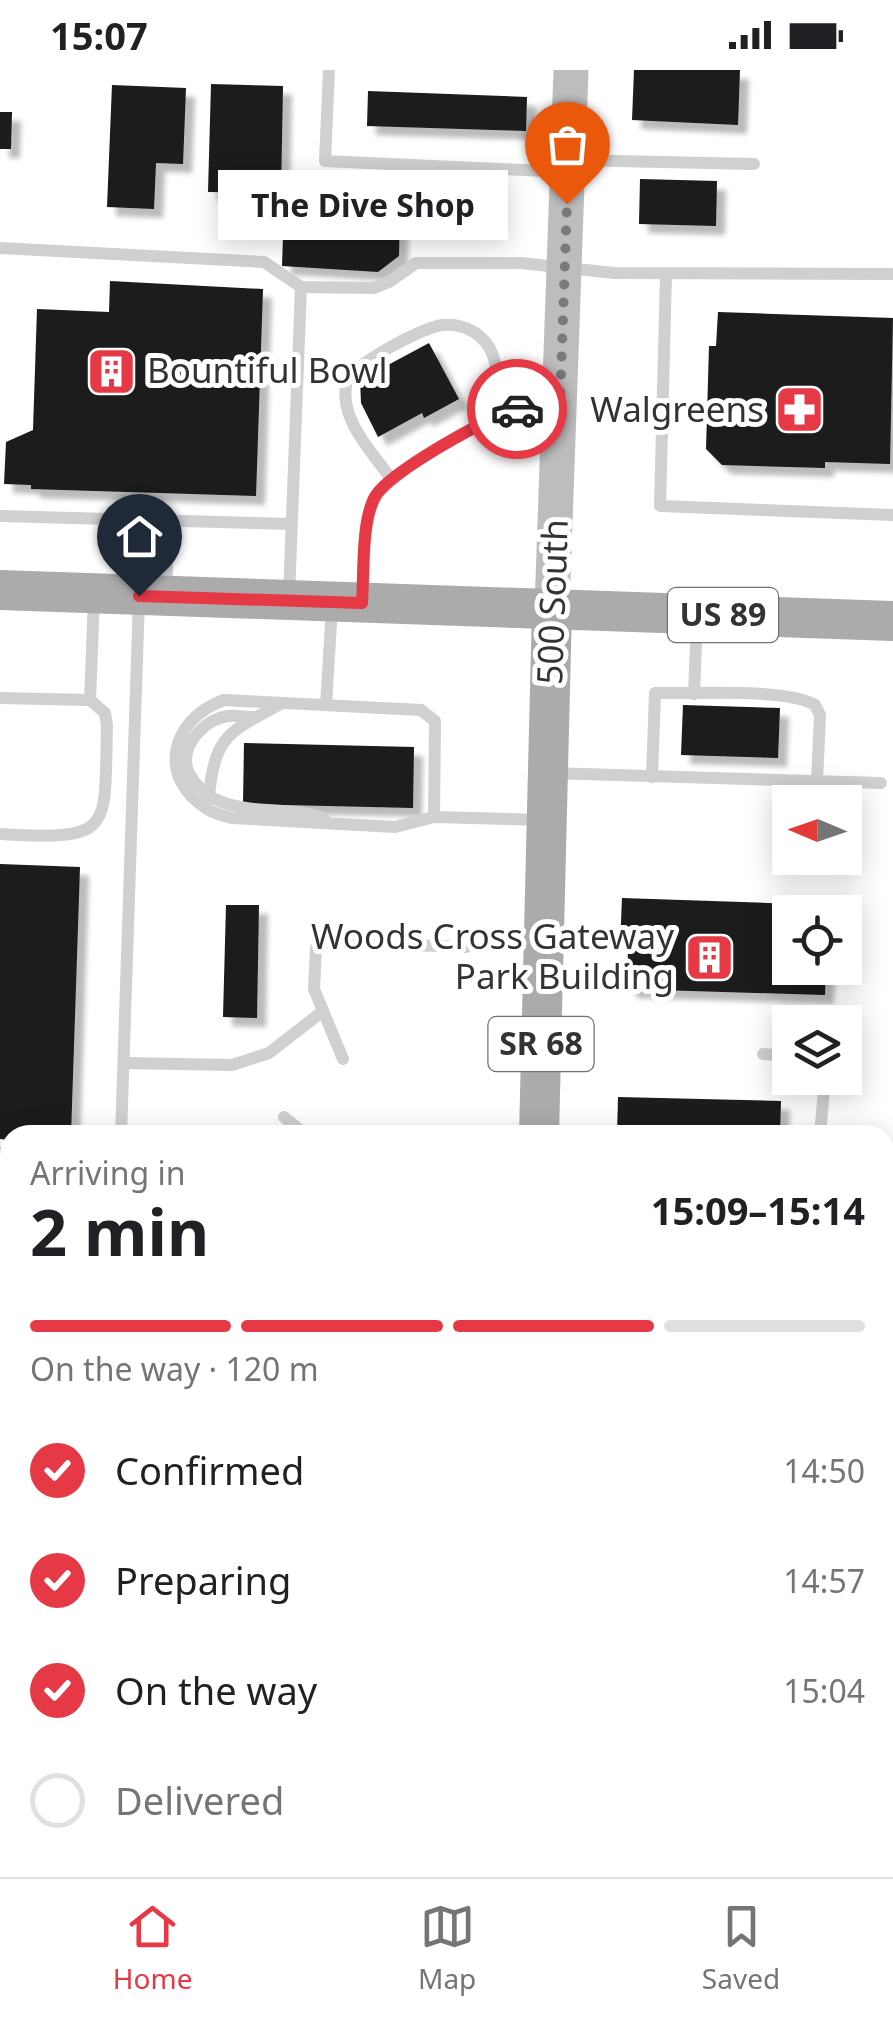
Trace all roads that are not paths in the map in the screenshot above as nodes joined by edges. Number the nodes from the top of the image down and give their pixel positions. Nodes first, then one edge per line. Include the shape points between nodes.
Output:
1 (329, 70) edge
2 (571, 70) edge
3 (754, 164) dead end
4 (568, 166) junction
5 (0, 248) edge
6 (565, 269) junction
7 (666, 274) junction
8 (893, 274) edge
9 (302, 287) junction
10 (560, 403) junction
11 (499, 415) junction
12 (392, 480) junction
13 (893, 515) edge
14 (0, 516) edge
15 (169, 521) junction
16 (291, 524) junction
17 (0, 590) edge
18 (94, 594) junction
19 (152, 597) junction
20 (289, 602) junction
21 (347, 603) junction
22 (552, 608) junction
23 (697, 614) junction
24 (893, 621) edge
25 (694, 694) junction
26 (0, 698) edge
27 (90, 700) junction
28 (282, 702) junction
29 (326, 704) junction
30 (255, 718) junction
31 (548, 773) junction
32 (652, 776) junction
33 (817, 781) junction
34 (881, 783) dead end
35 (209, 796) junction
36 (434, 816) junction
37 (546, 820) junction
38 (344, 824) junction
39 (0, 834) edge
40 (466, 947) dead end
41 (324, 1011) junction
42 (763, 1054) dead end
43 (772, 1055) edge
44 (343, 1059) dead end
45 (124, 1063) junction
46 (824, 1095) edge
47 (284, 1118) dead end
48 (121, 1125) edge
49 (293, 1125) edge
50 (539, 1125) edge
51 (821, 1125) edge

1 - 4 lane via 325,161
2 - 4 main road, 500 South / SR 68
3 - 4 lane
4 - 6 main road, 500 South / SR 68
5 - 9 lane via 264,262
6 - 7 lane
6 - 9 lane via 416,263 374,288
6 - 10 main road, 500 South / SR 68
7 - 8 lane
7 - 13 lane via 660,506
9 - 16 lane
10 - 11 lane
10 - 22 main road, 500 South / SR 68
11 - 12 lane
11 - 12 lane via 494,358 471,330 428,329 356,367 346,384 347,413
12 - 21 lane via 376,494
14 - 15 lane
15 - 16 lane
15 - 19 lane
16 - 20 lane
17 - 18 main road, US 89
18 - 19 main road, US 89
18 - 27 lane
19 - 20 main road, US 89
19 - 45 lane
20 - 21 main road, US 89
21 - 22 main road, US 89
21 - 29 lane
22 - 23 main road, US 89
22 - 31 main road, 500 South / SR 68
23 - 24 main road, US 89
23 - 25 lane
25 - 32 lane via 655,693
25 - 33 lane via 798,697 815,705
26 - 27 lane
27 - 39 lane via 105,713 107,725 104,811 96,824 79,835
28 - 29 lane
28 - 30 lane
28 - 38 lane via 224,700 192,717 176,748 186,789 208,810 232,818
29 - 36 lane via 421,710 435,720
30 - 35 lane via 238,727 212,762
30 - 35 lane via 226,716 192,740 186,762
31 - 32 lane
31 - 37 main road, 500 South / SR 68
32 - 33 lane
33 - 34 lane
35 - 38 lane via 233,808 304,812
36 - 37 lane
36 - 38 lane via 396,828
37 - 50 main road, 500 South / SR 68
40 - 41 lane via 327,942 316,948 314,989
41 - 44 lane
41 - 45 lane via 269,1053 232,1066
42 - 43 lane
45 - 48 lane
46 - 51 lane
47 - 49 lane

